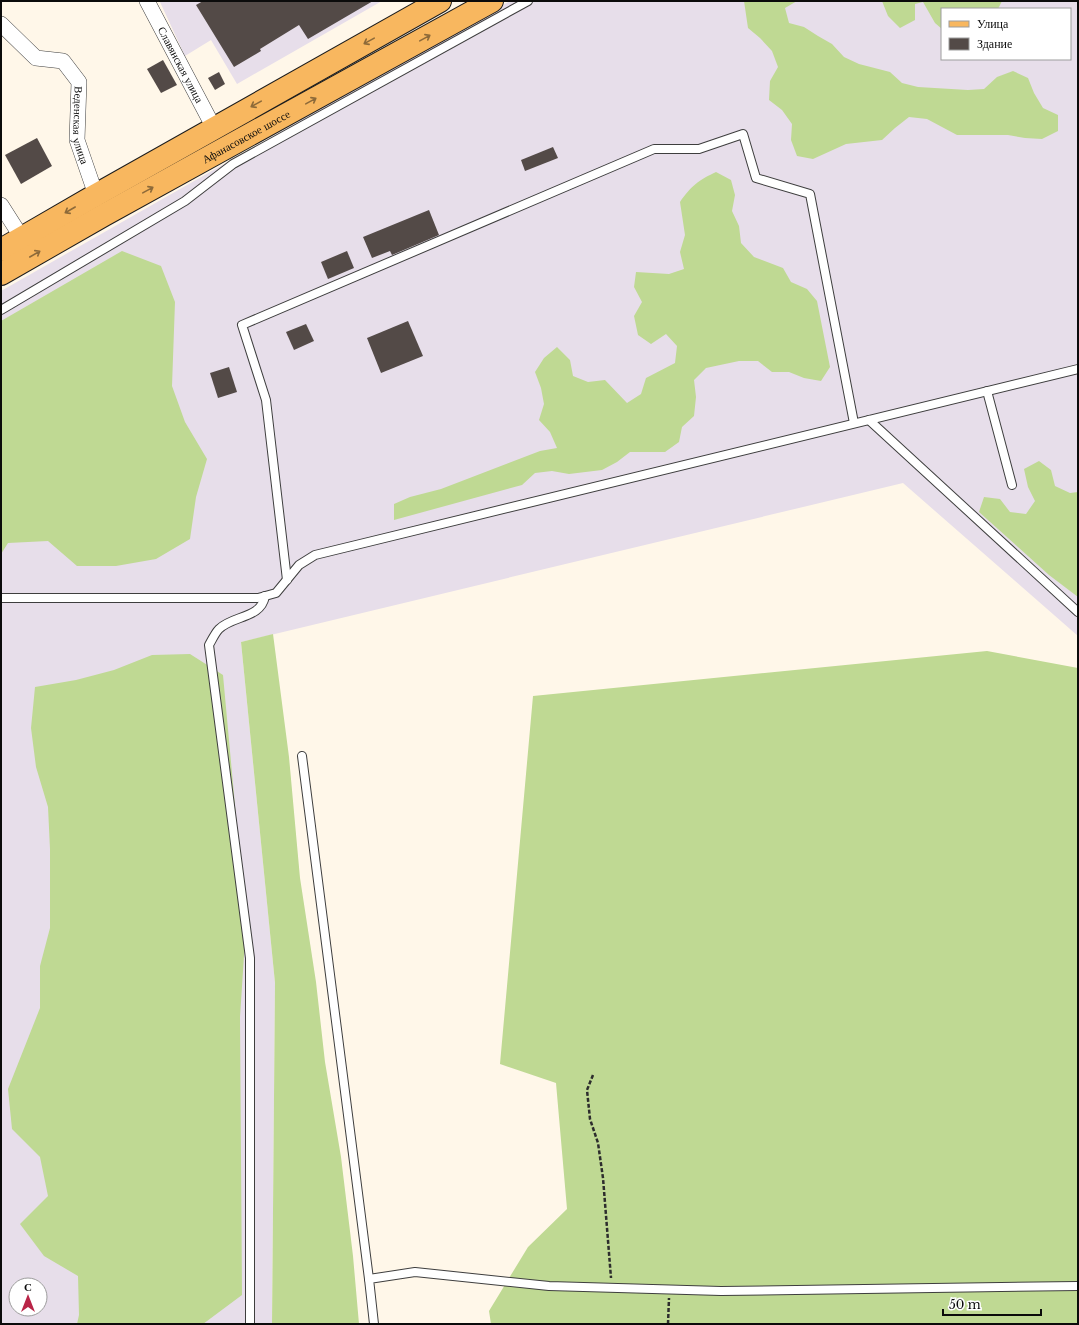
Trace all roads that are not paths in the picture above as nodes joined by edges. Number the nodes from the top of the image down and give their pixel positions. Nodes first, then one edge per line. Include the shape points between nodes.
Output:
1 (147, 1) edge
2 (440, 1) edge
3 (492, 1) edge
4 (528, 1) edge
5 (1, 24) edge
6 (214, 128) junction
7 (96, 195) junction
8 (1, 205) edge
9 (22, 238) junction
10 (1, 250) edge
11 (1, 274) edge
12 (1, 310) edge
13 (1078, 368) edge
14 (987, 391) junction
15 (869, 420) junction
16 (854, 423) junction
17 (1012, 485) dead end
18 (287, 580) junction
19 (265, 596) junction
20 (1, 598) edge
21 (1078, 612) edge
22 (302, 756) dead end
23 (369, 1278) junction
24 (1078, 1286) edge
25 (250, 1324) edge
26 (374, 1324) edge

1 - 6 street, Славянская улица
2 -> 6 main road, Афанасовское шоссе
11 -> 3 main road, Афанасовское шоссе
4 - 12 lane via 233,164 185,201
5 - 7 street, Веденская улица via 36,58 63,61 79,82 77,140
6 - 7 main road, Афанасовское шоссе
7 -> 9 main road, Афанасовское шоссе
8 - 9 street
9 - 10 main road, Афанасовское шоссе
13 - 14 lane
14 - 15 lane
14 - 17 lane
15 - 16 lane
15 - 21 lane
16 - 18 lane via 315,555 299,565
16 - 18 lane via 810,194 756,178 743,134 699,150 654,150 242,326 266,400
18 - 19 lane via 276,593
19 - 20 lane
19 - 25 lane via 264,604 257,611 219,629 209,645 250,958
22 - 23 lane
23 - 24 lane via 415,1272 549,1286 721,1291
23 - 26 lane

